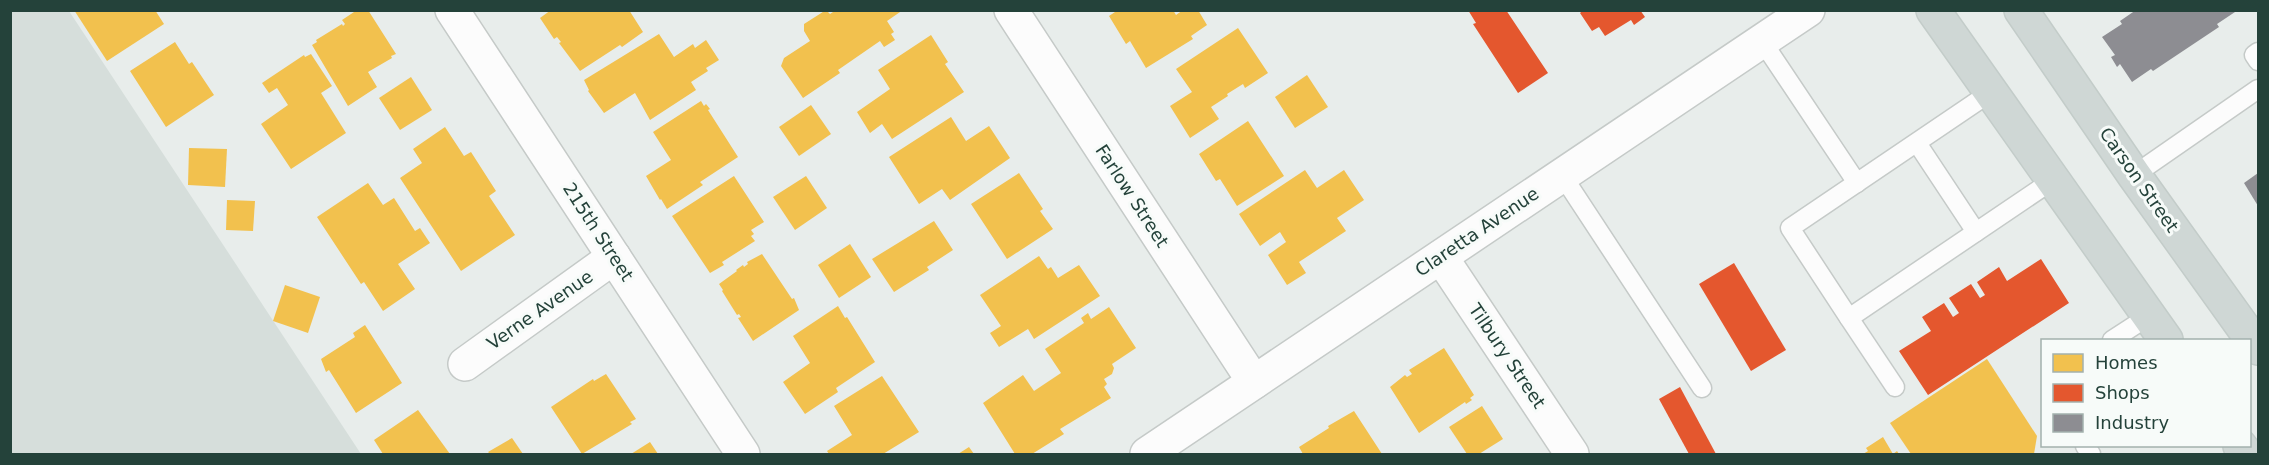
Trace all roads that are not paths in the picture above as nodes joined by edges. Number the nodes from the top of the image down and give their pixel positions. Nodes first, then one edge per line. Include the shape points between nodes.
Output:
1 (452, 10) edge
2 (1011, 10) edge
3 (1808, 10) edge
4 (1933, 10) edge
5 (2021, 10) edge
6 (1762, 41) junction
7 (2259, 52) edge
8 (2259, 61) edge
9 (2259, 89) edge
10 (1991, 92) junction
11 (1917, 143) junction
12 (1562, 175) junction
13 (2134, 175) junction
14 (2053, 180) junction
15 (1857, 183) junction
16 (1976, 232) junction
17 (614, 257) junction
18 (1441, 257) junction
19 (1850, 318) junction
20 (2157, 328) edge
21 (2116, 339) edge
22 (2259, 348) edge
23 (465, 364) dead end
24 (1254, 382) junction
25 (1702, 387) dead end
26 (1894, 387) dead end
27 (743, 454) edge
28 (1147, 454) edge
29 (1572, 454) edge

1 - 17 street, 215th Street
2 - 24 street, Farlow Street
3 - 6 street, Claretta Avenue
4 - 10 main road
5 - 13 main road, Carson Street
6 - 12 street, Claretta Avenue
6 - 15 lane
7 - 8 lane via 2254,55
9 - 13 lane
10 - 11 lane
10 - 14 main road
11 - 15 lane
11 - 16 lane
12 - 18 street, Claretta Avenue
12 - 25 lane
13 - 22 main road, Carson Street
14 - 16 lane
14 - 20 main road
15 - 19 lane via 1790,228
16 - 19 lane
17 - 23 street, Verne Avenue
17 - 27 street, 215th Street
18 - 24 street, Claretta Avenue
18 - 29 street, Tilbury Street
19 - 26 lane
20 - 21 lane
24 - 28 street, Claretta Avenue

